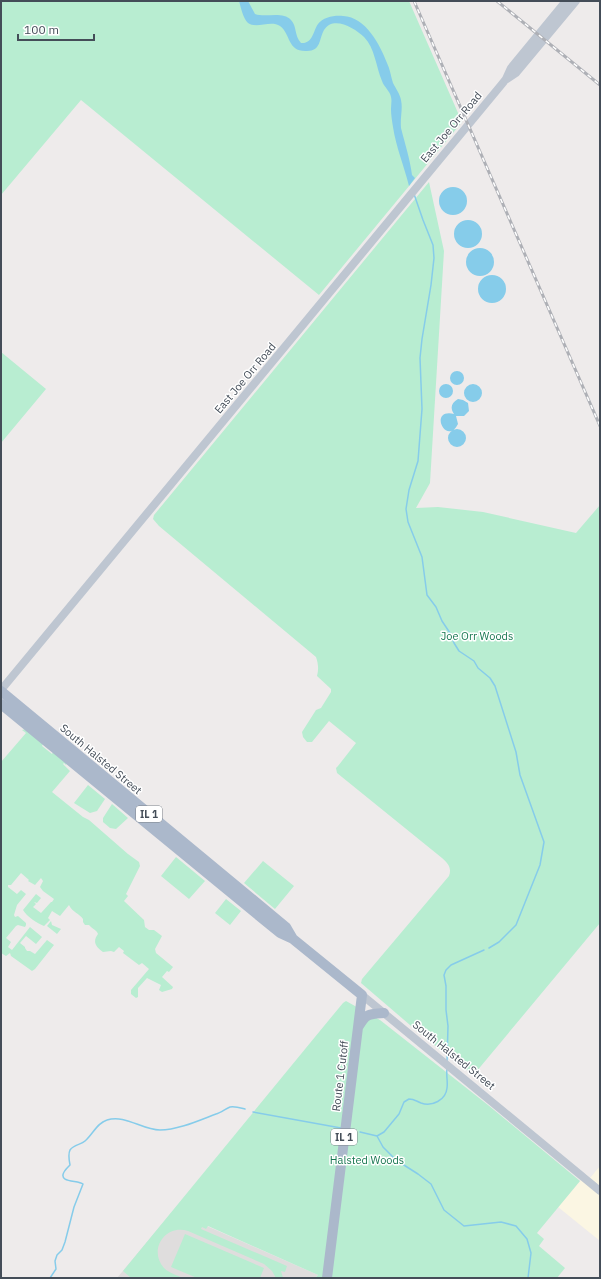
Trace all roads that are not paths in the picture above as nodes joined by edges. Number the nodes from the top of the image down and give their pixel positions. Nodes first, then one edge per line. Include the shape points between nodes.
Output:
1 (566, 1) edge
2 (576, 1) edge
3 (506, 79) junction
4 (1, 690) edge
5 (1, 704) edge
6 (293, 939) junction
7 (362, 995) junction
8 (384, 1013) junction
9 (358, 1028) junction
10 (600, 1191) edge
11 (327, 1278) edge

1 - 3 street, East Joe Orr Road via 511,68
2 - 3 street, East Joe Orr Road via 516,73
3 - 4 street, East Joe Orr Road
4 - 6 main road, South Halsted Street / IL 1 via 286,927
5 - 6 main road, South Halsted Street / IL 1 via 280,933
6 - 7 main road, South Halsted Street / IL 1
7 - 8 street, South Halsted Street
7 - 9 main road, Route 1 Cutoff / IL 1
8 - 9 main road via 368,1015 363,1018
8 - 10 street, South Halsted Street
9 - 11 main road, Route 1 Cutoff / IL 1

